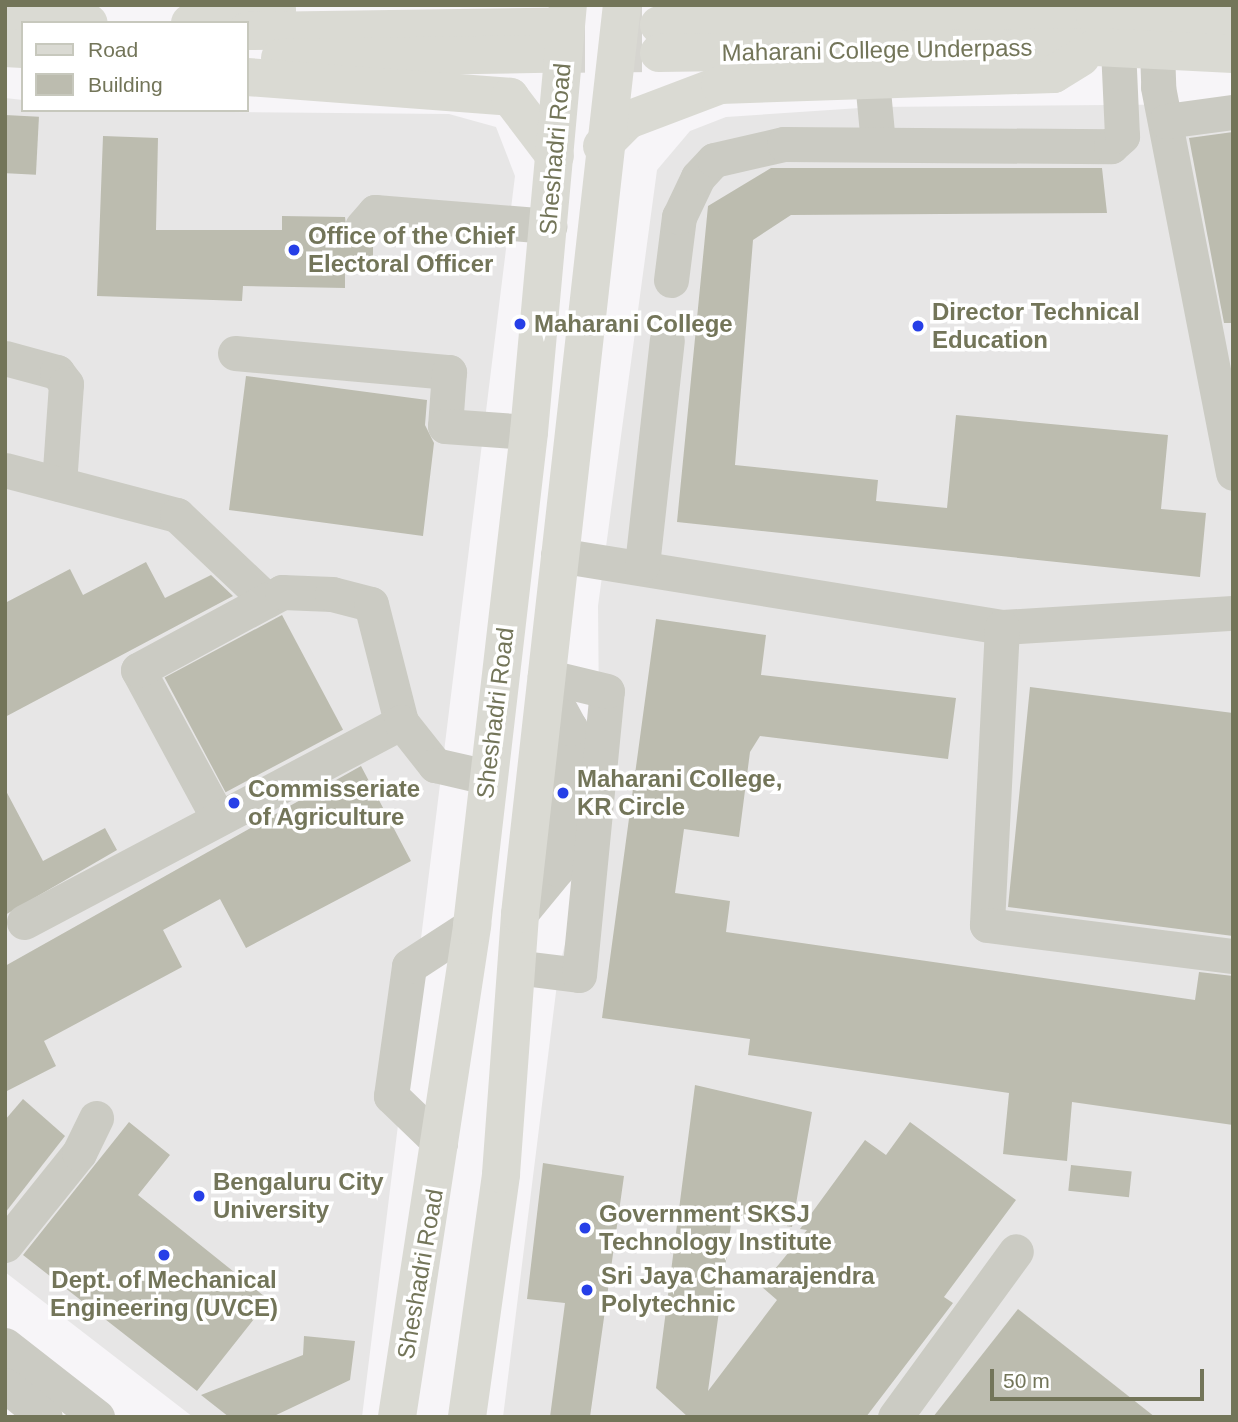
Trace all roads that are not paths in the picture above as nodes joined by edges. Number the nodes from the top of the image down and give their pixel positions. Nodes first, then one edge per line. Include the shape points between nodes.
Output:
1 (343, 5) edge
2 (622, 5) edge
3 (1233, 18) edge
4 (199, 21) edge
5 (1098, 28) edge
6 (554, 29) edge
7 (248, 31) edge
8 (659, 39) tunnel mouth
9 (1157, 50) junction
10 (1233, 54) edge
11 (248, 58) edge
12 (248, 77) edge
13 (872, 80) junction
14 (1233, 112) edge
15 (1166, 121) junction
16 (878, 143) junction
17 (602, 146) junction
18 (555, 156) junction
19 (549, 226) junction
20 (362, 227) dead end
21 (671, 280) dead end
22 (667, 340) dead end
23 (235, 353) dead end
24 (5, 358) edge
25 (529, 432) junction
26 (5, 470) edge
27 (1233, 473) edge
28 (59, 484) junction
29 (558, 555) junction
30 (642, 565) junction
31 (267, 600) junction
32 (1233, 613) edge
33 (1002, 627) junction
34 (545, 679) junction
35 (401, 722) junction
36 (487, 778) junction
37 (217, 816) junction
38 (24, 922) dead end
39 (472, 925) junction
40 (1233, 956) edge
41 (515, 967) junction
42 (96, 1118) dead end
43 (440, 1143) junction
44 (5, 1245) edge
45 (1016, 1251) dead end
46 (5, 1345) edge
47 (5, 1385) edge
48 (45, 1417) edge
49 (97, 1417) edge
50 (397, 1417) edge
51 (467, 1417) edge
52 (895, 1417) edge

1 - 4 main road via 235,13
2 - 17 main road, Sheshadri Road
3 - 5 main road
5 - 8 main road, Maharani College Underpass
5 - 9 main road
5 - 13 main road via 1054,74
5 - 16 street via 1122,136 1111,146
6 - 7 main road
6 - 11 main road
6 - 18 main road, Sheshadri Road
9 - 10 main road
9 - 15 street
12 - 18 main road via 510,97
13 - 16 street
13 - 17 main road via 720,85 628,120
14 - 15 street
15 - 27 street
16 - 21 street via 783,144 714,160 698,177 679,217
17 - 29 main road, Sheshadri Road
18 - 19 main road, Sheshadri Road
19 - 20 street via 375,212
19 - 25 main road, Sheshadri Road
22 - 30 street
23 - 25 street via 449,372 444,426
24 - 28 street via 57,372 65,384
25 - 36 main road, Sheshadri Road
26 - 28 street
28 - 31 street via 187,521
29 - 30 street
29 - 34 main road, Sheshadri Road
30 - 33 street
31 - 35 street via 282,592 331,594 371,604
31 - 37 street via 138,670
32 - 33 street
33 - 40 street via 987,925
34 - 41 main road, Sheshadri Road
34 - 41 street via 607,691 579,975
35 - 36 street via 435,765
35 - 37 street
36 - 39 main road, Sheshadri Road
37 - 38 street
39 - 43 main road, Sheshadri Road
39 - 43 street via 409,966 407,979 391,1096
41 - 51 main road, Sheshadri Road via 501,1174
42 - 44 street via 79,1153
43 - 50 main road, Sheshadri Road
45 - 52 street
46 - 49 street
47 - 48 street

